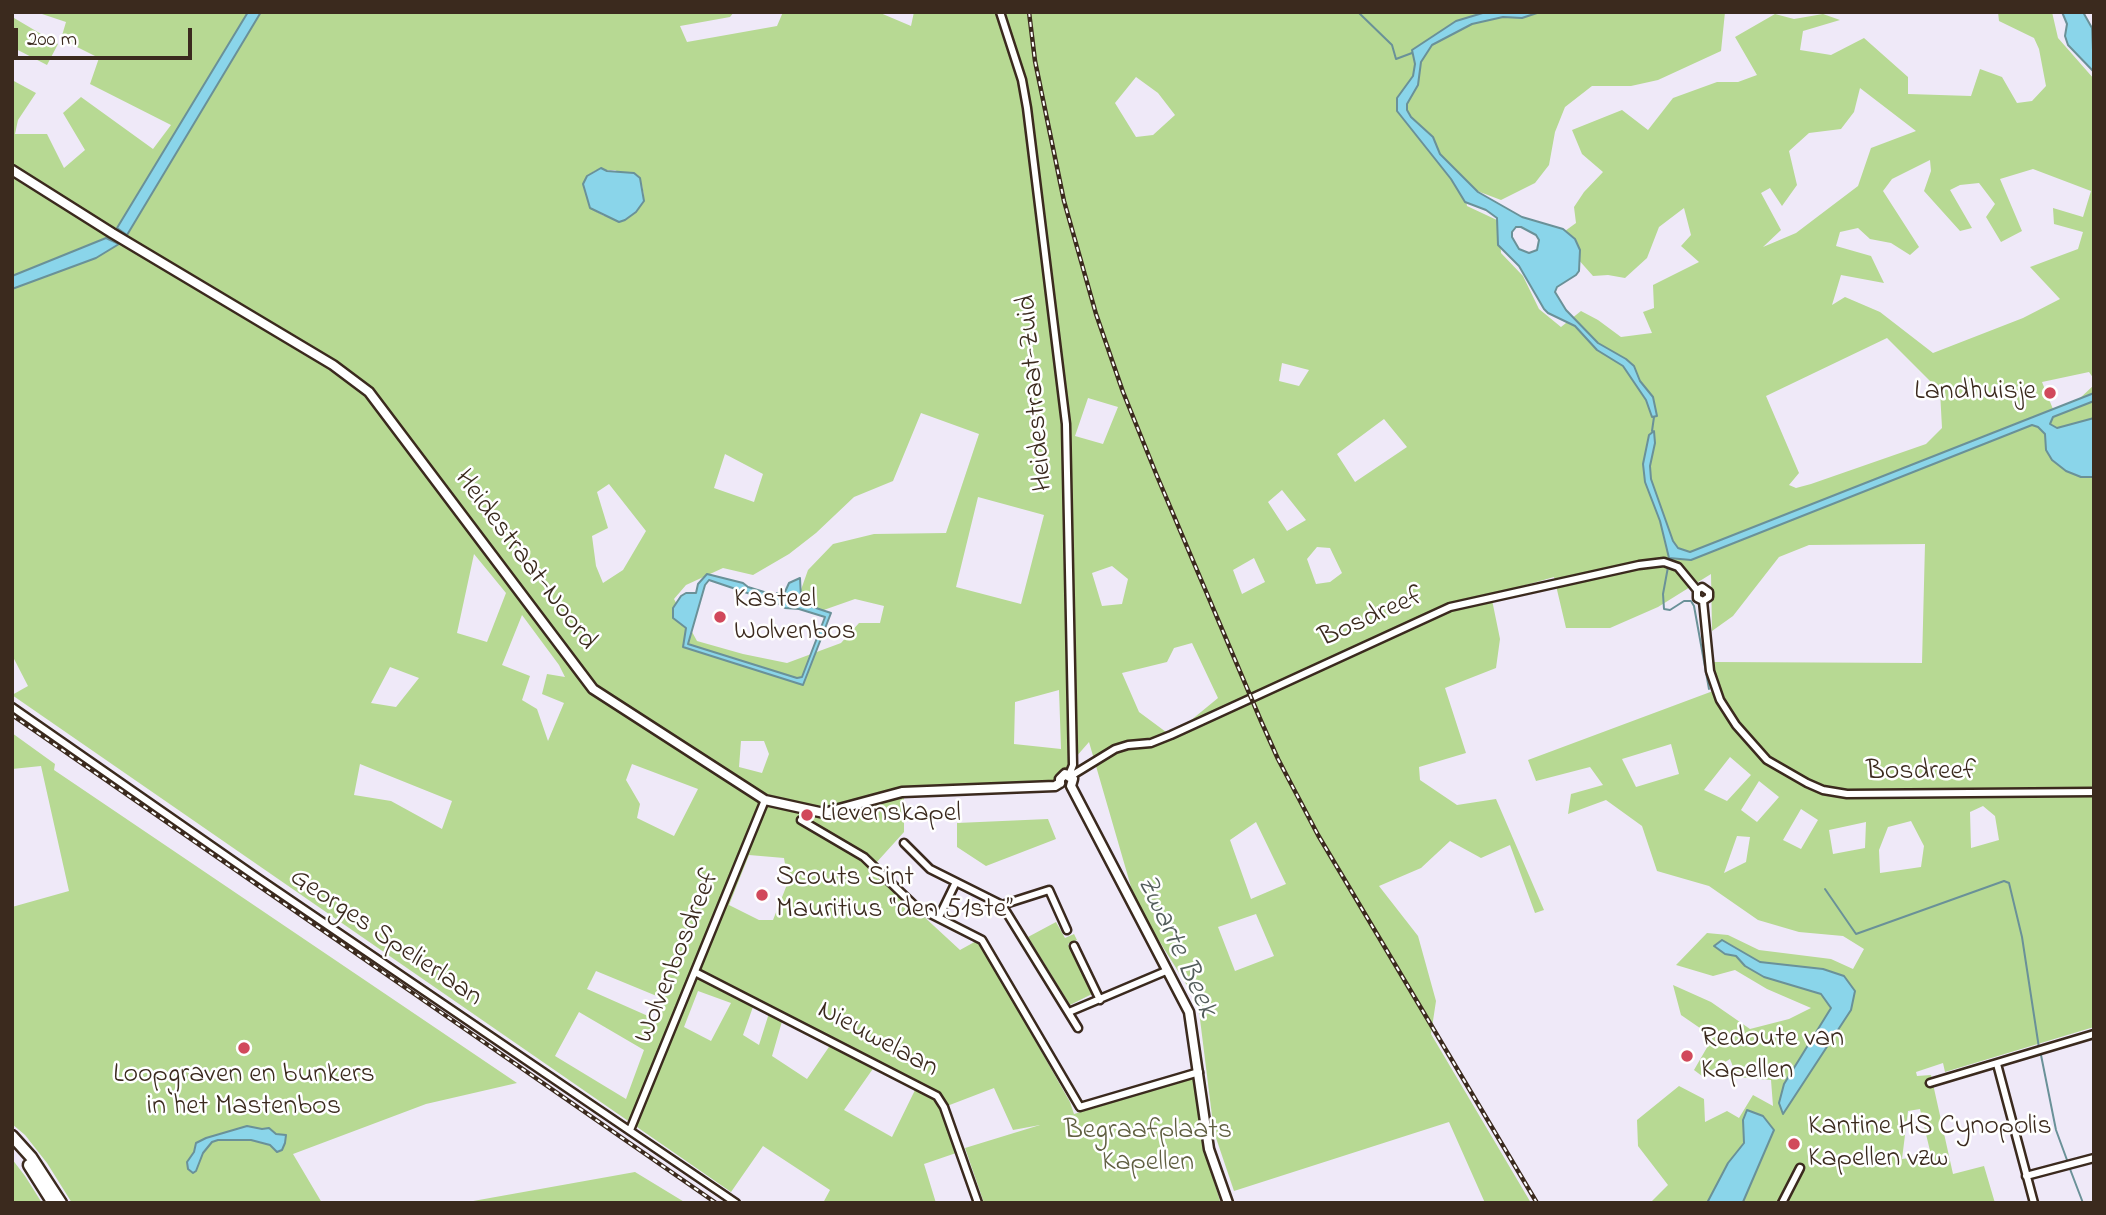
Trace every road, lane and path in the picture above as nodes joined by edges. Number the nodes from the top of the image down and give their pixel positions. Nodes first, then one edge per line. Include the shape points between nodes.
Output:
1 (1000, 12) edge
2 (12, 170) edge
3 (1697, 590) junction
4 (1703, 601) junction
5 (12, 707) edge
6 (1070, 775) junction
7 (1060, 783) junction
8 (1071, 786) junction
9 (2094, 792) edge
10 (765, 800) junction
11 (801, 820) dead end
12 (904, 843) dead end
13 (956, 882) junction
14 (1002, 905) junction
15 (939, 916) junction
16 (1068, 930) dead end
17 (1074, 946) dead end
18 (1166, 971) junction
19 (695, 972) junction
20 (1100, 1000) junction
21 (1069, 1012) junction
22 (1078, 1028) dead end
23 (2094, 1034) edge
24 (1997, 1064) junction
25 (1199, 1072) junction
26 (1930, 1083) dead end
27 (630, 1130) junction
28 (12, 1136) edge
29 (12, 1142) edge
30 (2094, 1158) edge
31 (1800, 1168) dead end
32 (2026, 1176) junction
33 (53, 1203) edge
34 (61, 1203) edge
35 (736, 1203) edge
36 (978, 1203) edge
37 (1228, 1203) edge
38 (1782, 1203) edge
39 (2034, 1203) edge

1 - 6 street, Heidestraat-Zuid via 1027,108 1066,424
2 - 10 street, Heidestraat-Noord via 333,365 369,392 593,690
3 - 4 street, Bosdreef
3 - 4 street, Bosdreef via 1702,587 1709,592
3 - 6 street, Bosdreef via 1676,566 1664,562 1462,603 1164,738 1115,749
4 - 9 street, Bosdreef via 1710,671 1720,700 1755,748 1807,783 1847,794
5 - 27 street, Georges Spelierlaan
6 - 7 street via 1062,776
6 - 8 street
7 - 8 street via 1065,788
7 - 10 street, Heidestraat-Noord via 902,792 824,813
8 - 18 street
10 - 19 street, Wolvenbosdreef
11 - 15 street via 864,857 915,906
12 - 13 street via 930,869
13 - 14 street
13 - 15 street
14 - 16 street via 1049,890
14 - 21 street
15 - 25 street via 982,940 1080,1107
17 - 20 street
18 - 20 street
18 - 25 street via 1189,1012
19 - 27 street, Wolvenbosdreef
19 - 36 street, Nieuwelaan via 937,1096
20 - 21 street
21 - 22 street
23 - 24 street
24 - 26 street
24 - 32 street
25 - 37 street via 1209,1149
27 - 35 street, Georges Spelierlaan
28 - 34 main road
29 - 33 main road
30 - 32 street
31 - 38 street
32 - 39 street

